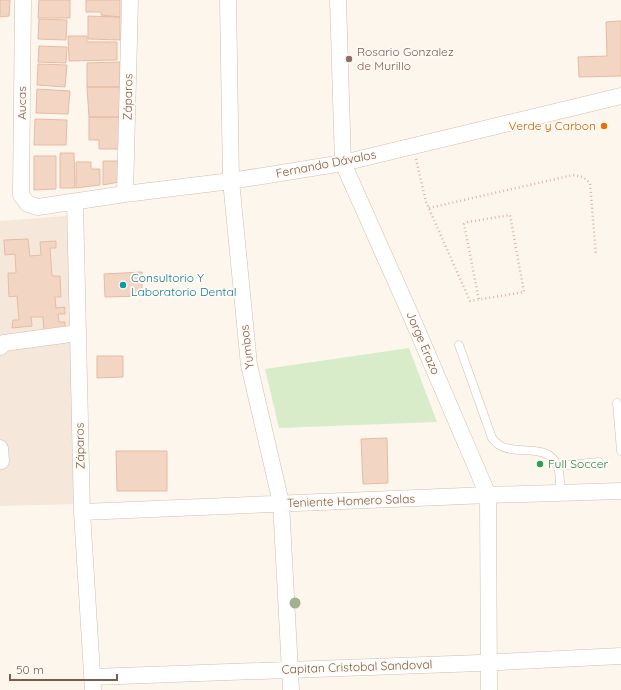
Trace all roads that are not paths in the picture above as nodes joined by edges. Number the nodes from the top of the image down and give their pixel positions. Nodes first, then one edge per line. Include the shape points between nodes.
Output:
1 (23, 0) edge
2 (130, 0) edge
3 (228, 0) edge
4 (338, 0) edge
5 (621, 96) edge
6 (343, 163) junction
7 (231, 181) junction
8 (125, 194) junction
9 (75, 202) junction
10 (28, 204) joint
11 (78, 333) junction
12 (1, 344) edge
13 (459, 345) dead end
14 (618, 403) dead end
15 (621, 451) edge
16 (599, 462) dead end
17 (557, 466) junction
18 (621, 491) edge
19 (560, 493) junction
20 (488, 495) junction
21 (281, 504) junction
22 (82, 512) junction
23 (621, 656) edge
24 (489, 662) junction
25 (289, 670) junction
26 (93, 684) edge
27 (291, 690) edge
28 (489, 690) edge

1 - 10 street, Aucas via 21,195
2 - 8 street, Záparos
3 - 7 street, Yumbos
4 - 6 street, Jorge Erazo
5 - 6 street, Fernando Dávalos
6 - 7 street, Fernando Dávalos
6 - 20 street, Jorge Erazo
7 - 8 street, Fernando Dávalos
7 - 21 street, Yumbos via 249,365
8 - 9 street, Fernando Dávalos
9 - 10 street, Fernando Dávalos via 38,207
9 - 11 street, Záparos
11 - 12 street
11 - 22 street, Záparos
13 - 17 lane via 492,438 499,445 509,449 542,452
14 - 15 lane
16 - 17 lane
17 - 19 lane
18 - 19 street, Teniente Homero Salas
19 - 20 street, Teniente Homero Salas
20 - 21 street, Teniente Homero Salas
20 - 24 street, Jorge Erazo
21 - 22 street, Teniente Homero Salas
21 - 25 street, Yumbos
22 - 26 street, Záparos
23 - 24 street, Capitan Cristobal Sandoval
24 - 25 street, Capitan Cristobal Sandoval
24 - 28 street, Jorge Erazo
25 - 26 street, Capitan Cristobal Sandoval
25 - 27 street, Yumbos

